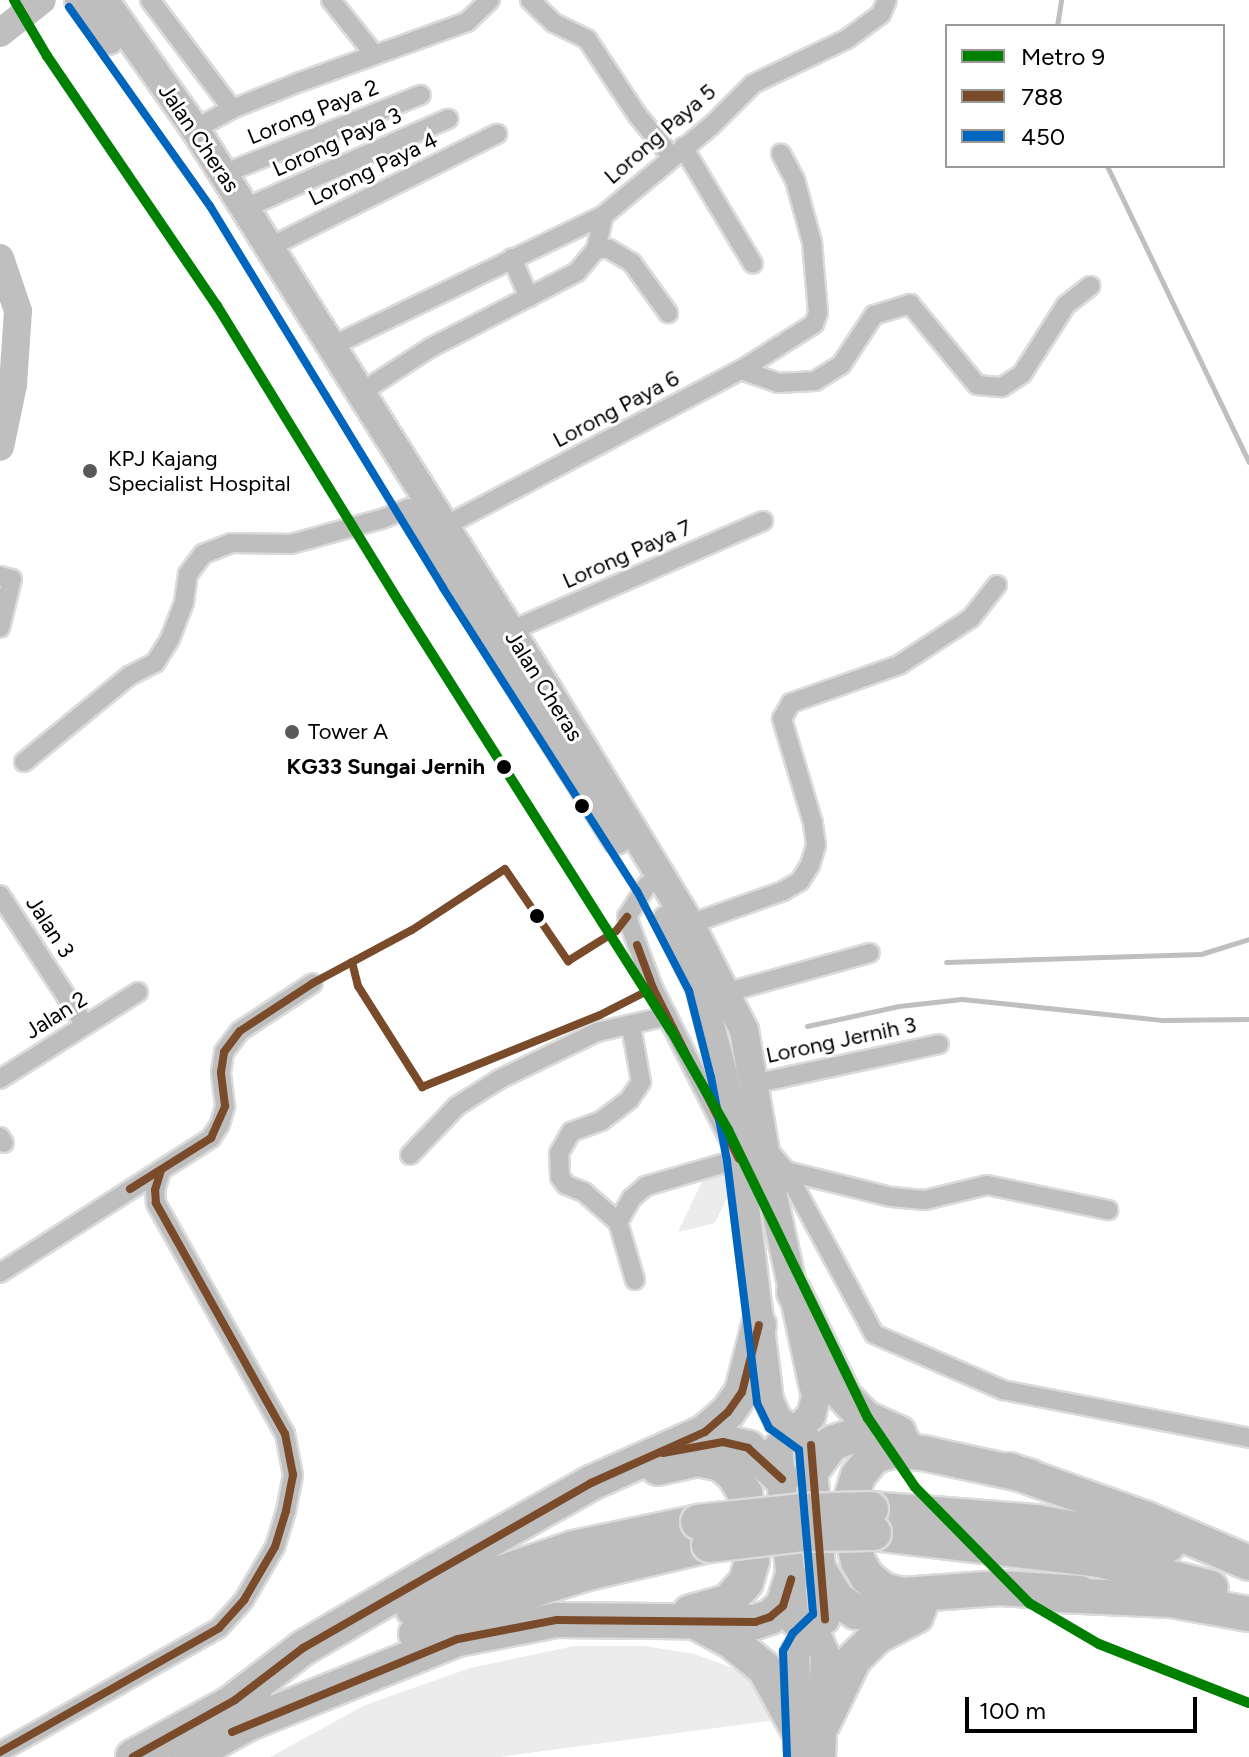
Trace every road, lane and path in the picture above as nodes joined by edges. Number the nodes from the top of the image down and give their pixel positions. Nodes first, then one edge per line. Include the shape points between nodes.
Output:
1 (150, 0) edge
2 (331, 0) edge
3 (530, 0) edge
4 (887, 0) edge
5 (88, 1) edge
6 (486, 1) edge
7 (374, 54) junction
8 (421, 95) dead end
9 (232, 109) junction
10 (448, 119) dead end
11 (195, 129) junction
12 (497, 134) dead end
13 (677, 152) junction
14 (781, 154) dead end
15 (223, 174) junction
16 (245, 208) junction
17 (604, 215) junction
18 (270, 247) junction
19 (596, 249) junction
20 (512, 258) junction
21 (753, 264) dead end
22 (1090, 286) dead end
23 (529, 298) junction
24 (668, 313) dead end
25 (332, 346) junction
26 (741, 370) junction
27 (360, 393) junction
28 (409, 508) junction
29 (763, 521) dead end
30 (443, 527) junction
31 (0, 576) edge
32 (997, 585) dead end
33 (0, 628) edge
34 (510, 631) junction
35 (24, 762) dead end
36 (647, 885) junction
37 (0, 895) edge
38 (690, 924) junction
39 (870, 953) dead end
40 (313, 983) dead end
41 (138, 992) dead end
42 (728, 992) junction
43 (667, 1016) junction
44 (85, 1025) junction
45 (631, 1026) junction
46 (939, 1044) dead end
47 (0, 1079) edge
48 (753, 1084) junction
49 (766, 1147) junction
50 (410, 1155) dead end
51 (739, 1159) junction
52 (161, 1170) junction
53 (786, 1171) junction
54 (130, 1189) junction
55 (156, 1203) junction
56 (1108, 1210) dead end
57 (618, 1222) junction
58 (0, 1273) edge
59 (635, 1280) dead end
60 (794, 1292) junction
61 (759, 1325) junction
62 (794, 1432) junction
63 (1249, 1438) edge
64 (931, 1446) junction
65 (660, 1454) junction
66 (797, 1474) junction
67 (1029, 1476) junction
68 (591, 1483) junction
69 (872, 1521) junction
70 (1249, 1566) edge
71 (806, 1576) junction
72 (1080, 1593) junction
73 (1249, 1602) edge
74 (931, 1609) junction
75 (1249, 1614) edge
76 (636, 1619) junction
77 (695, 1622) junction
78 (242, 1712) junction
79 (807, 1736) edge
80 (0, 1752) edge
81 (137, 1755) edge
82 (187, 1757) edge
83 (821, 1757) edge

1 - 9 street
2 - 7 street
3 - 13 street via 554,23 587,39 638,116
4 - 13 street, Lorong Paya 5 via 881,14 847,39 753,84
5 - 11 main road, Jalan Cheras
5 - 28 main road, Jalan Cheras via 220,199
6 - 7 street via 467,22
7 - 9 street
8 - 15 street, Lorong Paya 2
9 - 11 street
10 - 16 street, Lorong Paya 3
11 - 15 main road, Jalan Cheras
12 - 18 street, Lorong Paya 4
13 - 17 street, Lorong Paya 5
13 - 21 street
14 - 26 street, Lorong Paya 6 via 795,180 812,242 817,320
15 - 16 main road, Jalan Cheras
16 - 18 main road, Jalan Cheras
17 - 19 street, Lorong Paya 5
17 - 20 street
18 - 25 main road, Jalan Cheras
19 - 23 street via 577,272
19 - 24 street via 609,249 632,263
20 - 23 street
20 - 25 street
22 - 26 street via 1066,305 1022,374 1002,387 977,385 910,304 874,315 841,365 815,381 778,383
23 - 27 street via 430,348
25 - 27 main road, Jalan Cheras
26 - 30 street, Lorong Paya 6
27 - 30 main road, Jalan Cheras
28 - 35 street via 291,544 231,543 203,554 188,574 184,602 155,663 129,676
28 - 36 main road, Jalan Cheras
29 - 34 street, Lorong Paya 7
30 - 34 main road, Jalan Cheras
31 - 33 street via 12,579
32 - 38 street via 971,618 899,665 791,703 782,719 813,823 816,845 810,865 800,881 783,891
34 - 38 main road, Jalan Cheras
36 - 43 street via 627,917
36 - 51 main road, Jalan Cheras via 700,987
37 - 44 street, Jalan 3
38 - 42 main road, Jalan Cheras
39 - 42 street
40 - 52 street via 240,1031 224,1052 220,1124 211,1138
41 - 44 street, Jalan 2
42 - 48 main road, Jalan Cheras via 744,1030
43 - 45 street
43 - 51 street
44 - 47 street, Jalan 2
45 - 50 street via 597,1032 500,1079 457,1106
45 - 57 street via 641,1082 629,1100 601,1121 571,1132 559,1153 560,1177 566,1185 584,1192
46 - 48 street, Lorong Jernih 3
48 - 49 main road, Jalan Cheras
49 - 53 street
49 - 60 main road, Jalan Cheras
51 - 57 street via 646,1186
51 - 61 main road, Jalan Cheras
52 - 54 street
52 - 55 street
53 - 56 street via 891,1197 925,1200 987,1185
53 - 63 street via 874,1334 1003,1390
54 - 55 street
54 - 58 street
55 - 80 street via 285,1434 293,1475 286,1511 275,1547 244,1600 219,1628
57 - 59 street
60 - 62 main road, Jalan Cheras via 816,1397 811,1416
60 - 64 highway via 844,1396 865,1418
61 - 62 main road, Jalan Cheras via 769,1400 778,1420
61 - 65 highway via 742,1392 728,1412 705,1432
62 - 66 main road, Jalan Cheras via 811,1445
64 - 66 highway via 854,1436 832,1443
64 - 67 highway
65 - 66 highway via 723,1442 748,1448
65 - 68 highway
66 - 71 main road, Jalan Cheras
67 - 70 highway via 1144,1518
67 - 72 highway via 923,1453 874,1456 858,1476 852,1496 858,1561 883,1590 902,1595 1000,1588
68 - 76 highway via 698,1459 721,1464 745,1493 752,1561 746,1582 728,1602
68 - 78 highway via 303,1648
69 - 70 highway via 1035,1522 1173,1546
69 - 73 highway via 1099,1560
69 - 78 highway, bridge via 802,1534 704,1533 466,1611
71 - 74 highway via 856,1612
71 - 77 highway via 770,1617
71 - 79 main road, Jalan Cheras via 795,1622 825,1654
72 - 74 highway
72 - 75 highway via 1171,1600
74 - 79 highway via 877,1636 854,1659
76 - 77 highway
76 - 78 highway via 557,1620 458,1639
77 - 79 highway via 731,1641 765,1669
78 - 81 highway
78 - 82 highway
79 - 83 main road, Jalan Cheras

